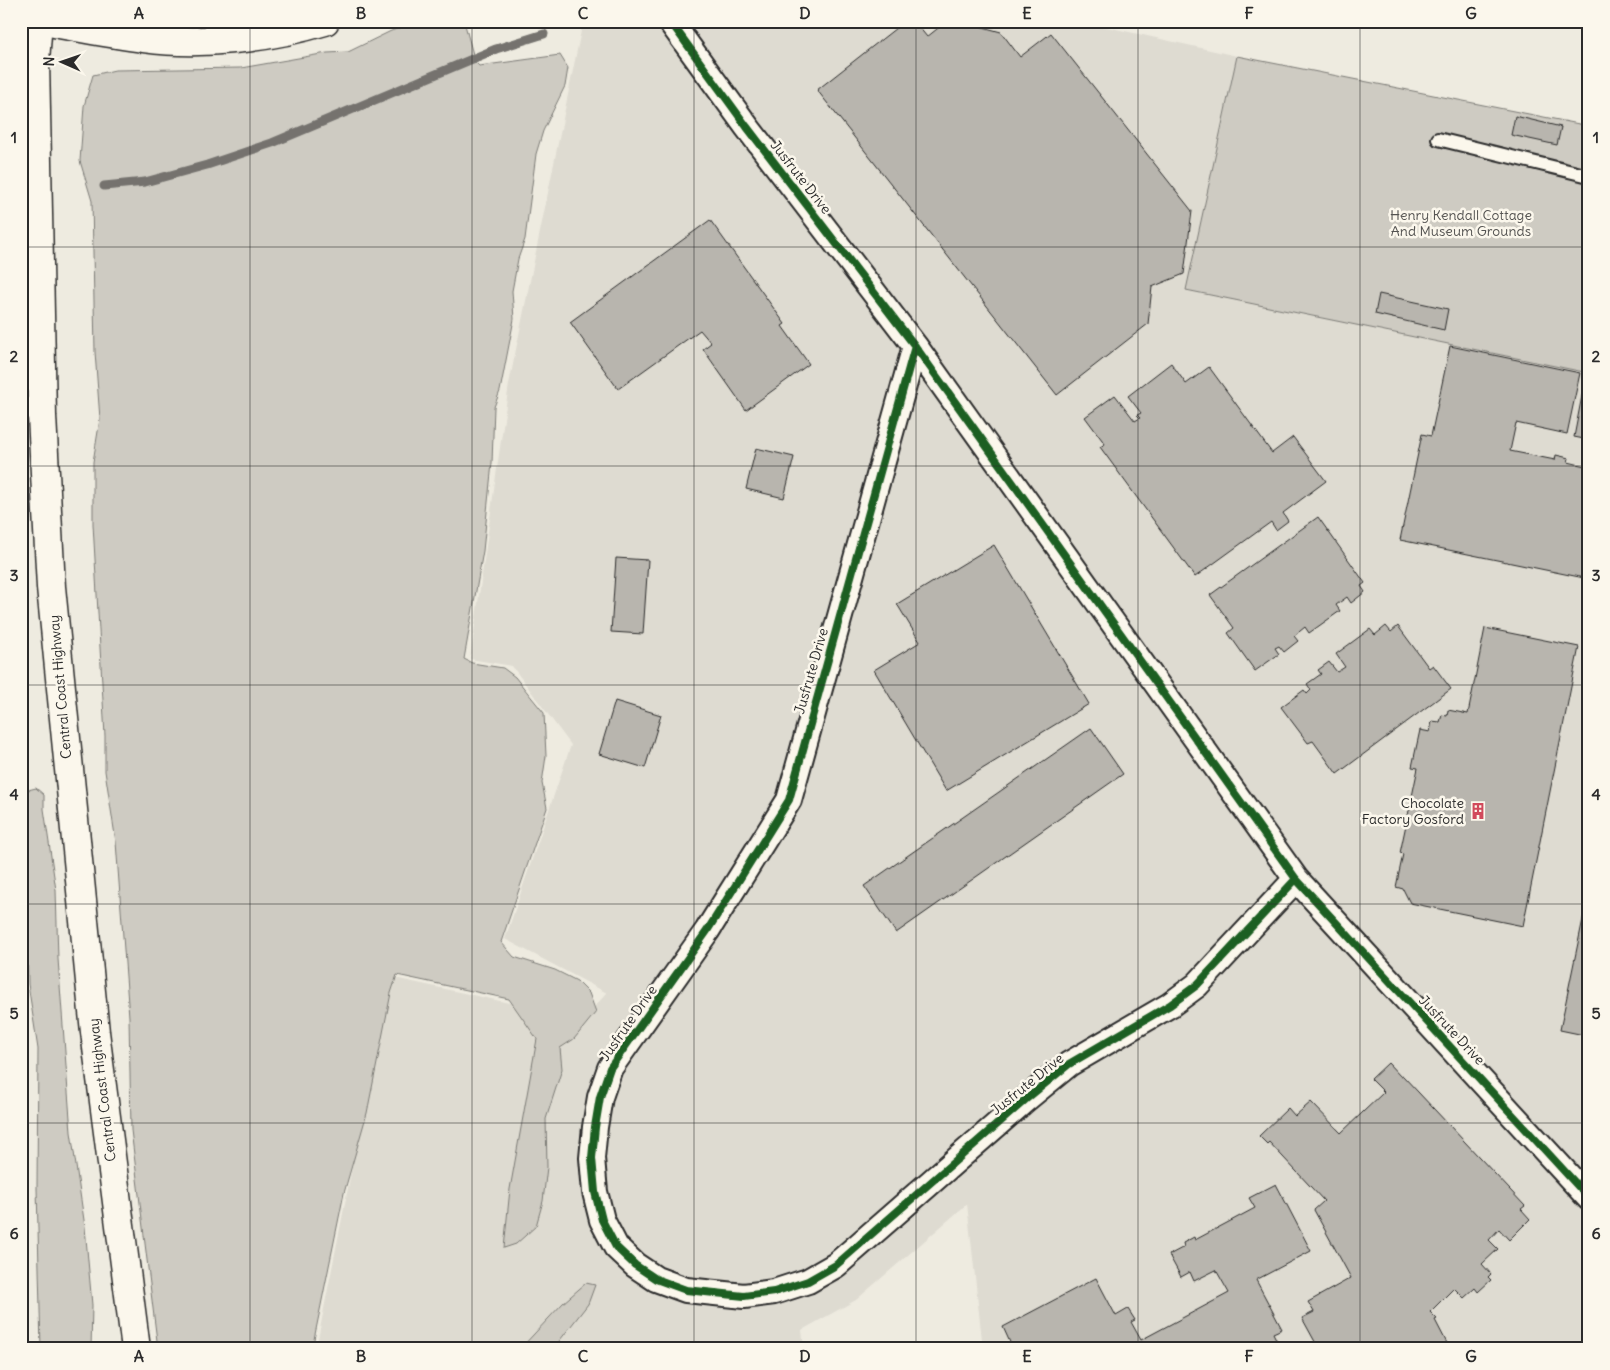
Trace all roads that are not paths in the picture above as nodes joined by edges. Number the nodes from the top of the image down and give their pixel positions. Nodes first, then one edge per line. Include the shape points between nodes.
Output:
1 (38, 21) edge
2 (43, 21) edge
3 (325, 21) edge
4 (670, 21) edge
5 (244, 28) edge
6 (1438, 139) dead end
7 (1589, 176) edge
8 (915, 346) junction
9 (1296, 879) junction
10 (1589, 1198) edge
11 (136, 1349) edge

1 - 11 main road, Central Coast Highway via 35,60 42,416 51,587 95,1032
2 - 5 main road via 146,38 215,40
3 - 5 main road via 299,29
4 - 8 street, Jusfrute Drive
6 - 7 lane
8 - 9 street, Jusfrute Drive
8 - 9 street, Jusfrute Drive via 789,800 707,931 610,1068 600,1098 592,1158 595,1192 602,1220 616,1247 656,1279 686,1290 744,1296 774,1292 808,1281 836,1265 1010,1112 1070,1064 1170,1005 1198,984
9 - 10 street, Jusfrute Drive

